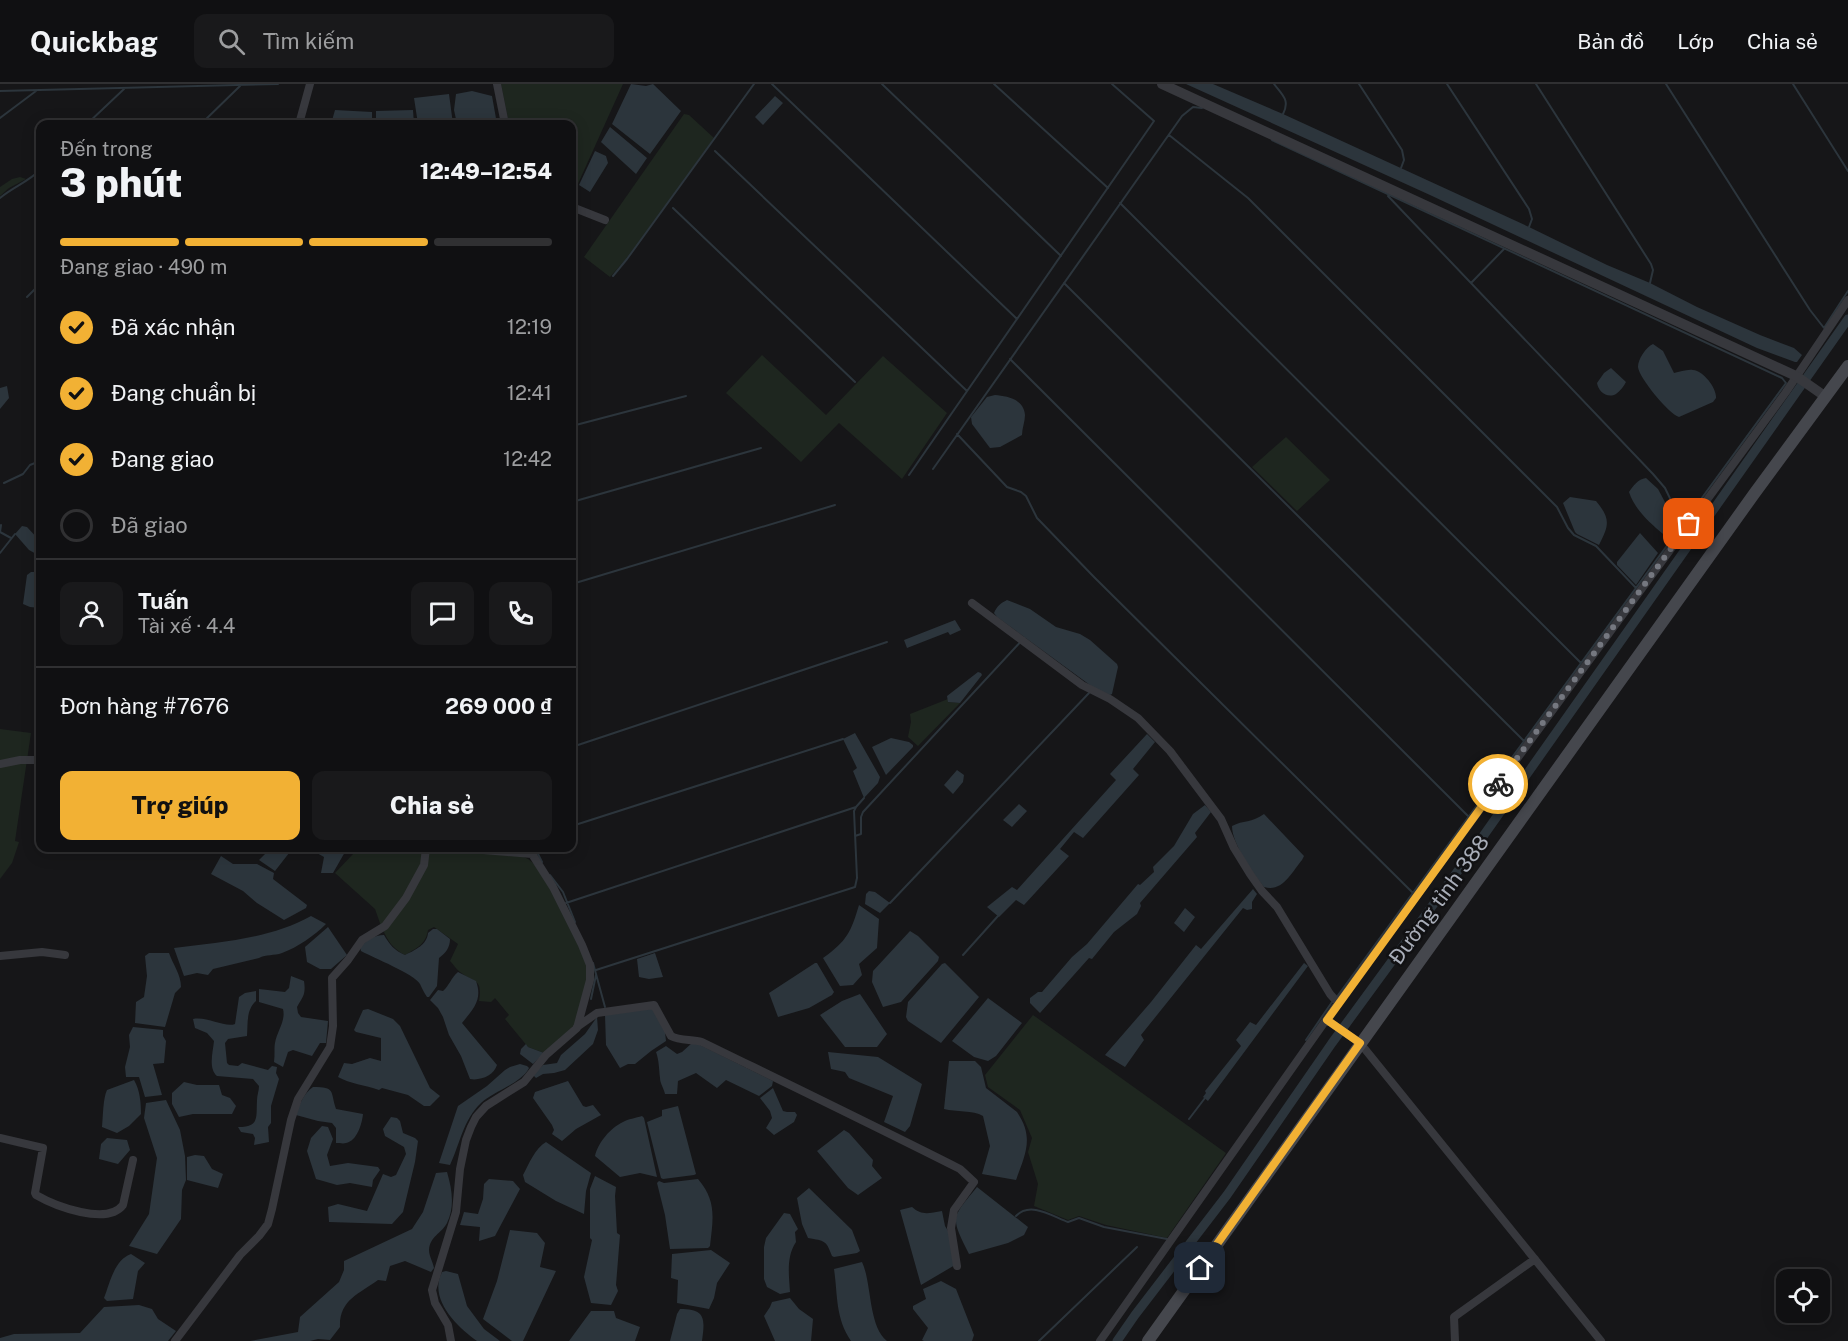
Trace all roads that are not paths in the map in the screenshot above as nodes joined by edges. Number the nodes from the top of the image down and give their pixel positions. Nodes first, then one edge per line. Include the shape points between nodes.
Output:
1 (310, 84) edge
2 (497, 84) edge
3 (1162, 84) edge
4 (300, 120) edge
5 (504, 120) edge
6 (576, 209) edge
7 (605, 220) dead end
8 (1848, 300) edge
9 (1848, 366) edge
10 (1798, 377) junction
11 (1823, 395) junction
12 (972, 603) dead end
13 (36, 760) edge
14 (0, 764) edge
15 (426, 852) edge
16 (531, 852) edge
17 (65, 954) dead end
18 (0, 956) edge
19 (1338, 1003) junction
20 (1328, 1021) junction
21 (577, 1028) junction
22 (1358, 1042) junction
23 (0, 1138) edge
24 (133, 1160) dead end
25 (1535, 1259) junction
26 (957, 1266) dead end
27 (175, 1341) edge
28 (451, 1341) edge
29 (1100, 1341) edge
30 (1148, 1341) edge
31 (1455, 1341) edge
32 (1601, 1341) edge

1 - 4 street
2 - 5 street
3 - 10 street
6 - 7 street
8 - 10 street
9 - 11 main road, Đường tỉnh 388
10 - 11 street
10 - 19 street
11 - 22 main road, Đường tỉnh 388
12 - 19 street via 1082,685 1138,718 1170,751 1221,819 1255,882 1277,907
13 - 14 street
15 - 27 street via 424,865 406,898 385,926 362,940 332,978 330,1047 298,1099 268,1224
16 - 21 street via 590,965 590,980
17 - 18 street
19 - 20 street
20 - 22 street
20 - 29 street
21 - 26 street via 597,1013 654,1005 671,1036 702,1042 960,1169 974,1182 954,1210 951,1228
21 - 28 street via 546,1055 524,1082 486,1106 471,1127 460,1169 456,1212 432,1286
22 - 25 street
22 - 30 main road, Đường tỉnh 388
23 - 24 street via 43,1148 36,1195 79,1211 106,1215 121,1209
25 - 31 street via 1454,1317
25 - 32 street

